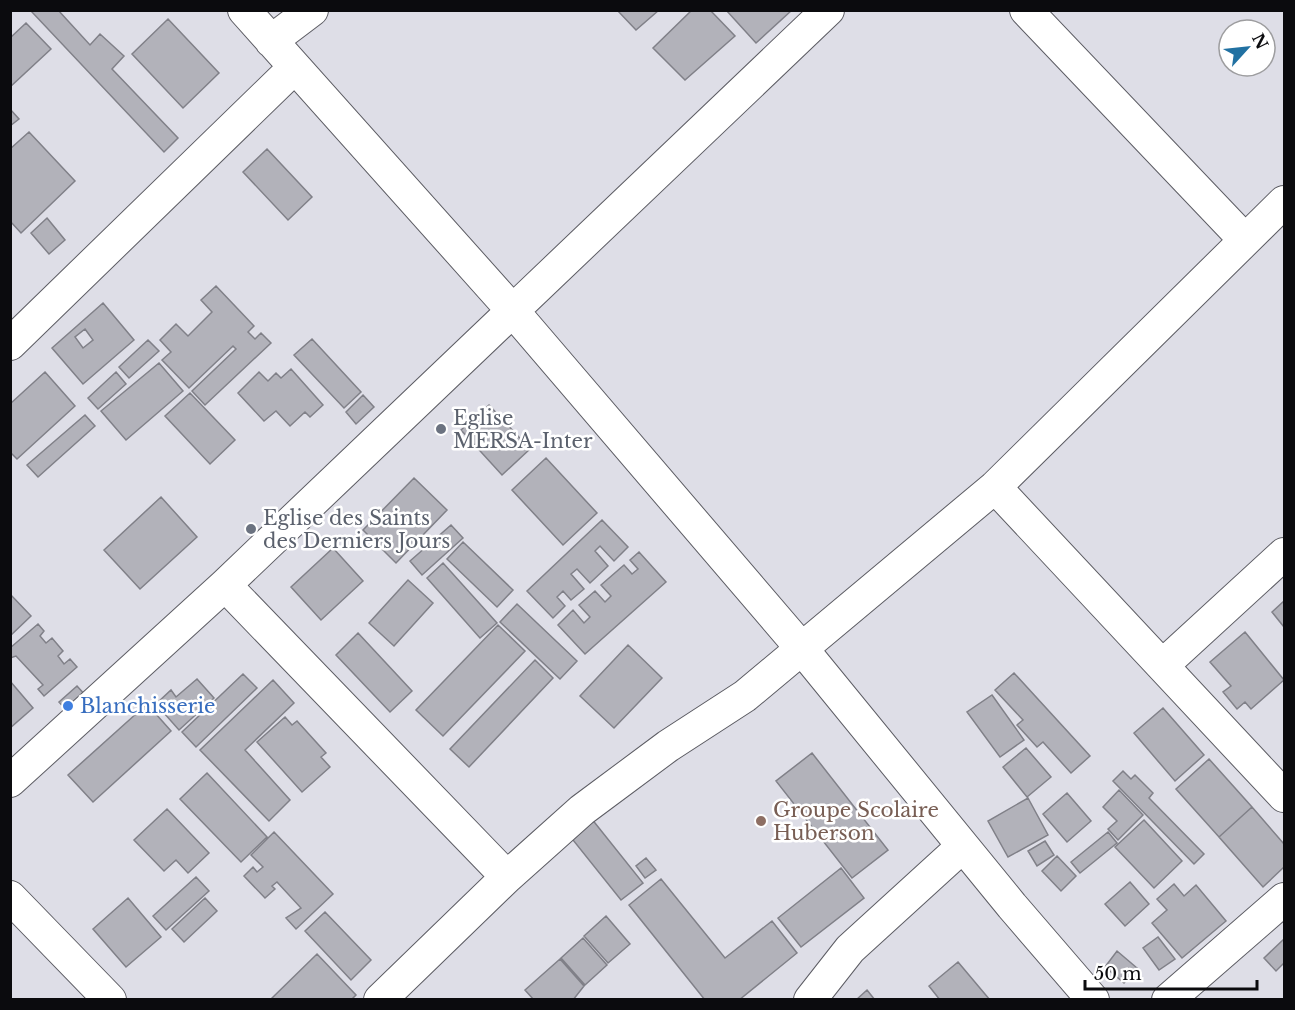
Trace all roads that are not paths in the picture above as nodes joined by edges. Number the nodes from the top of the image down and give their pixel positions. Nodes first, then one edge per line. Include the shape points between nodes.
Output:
1 (244, 10) edge
2 (312, 10) edge
3 (828, 10) edge
4 (1026, 10) edge
5 (271, 41) junction
6 (294, 68) junction
7 (1284, 202) edge
8 (1245, 240) junction
9 (512, 310) junction
10 (10, 344) edge
11 (995, 487) junction
12 (1284, 554) edge
13 (225, 585) junction
14 (803, 650) junction
15 (1163, 665) junction
16 (10, 781) edge
17 (1284, 795) edge
18 (963, 846) junction
19 (507, 877) junction
20 (10, 897) edge
21 (1284, 899) edge
22 (103, 997) edge
23 (380, 999) edge
24 (810, 999) edge
25 (1093, 999) edge
26 (1168, 999) edge

1 - 5 street
2 - 5 street
3 - 9 street
4 - 8 street
5 - 6 street
6 - 9 street
6 - 10 street
7 - 8 street
8 - 11 street
9 - 13 street
9 - 14 street
11 - 14 street
11 - 15 street
12 - 15 street
13 - 16 street
13 - 19 street
14 - 18 street
14 - 19 street via 745,696 668,746 582,810
15 - 17 street
18 - 24 street via 850,949
18 - 25 street
19 - 23 street
20 - 22 street
21 - 26 street

